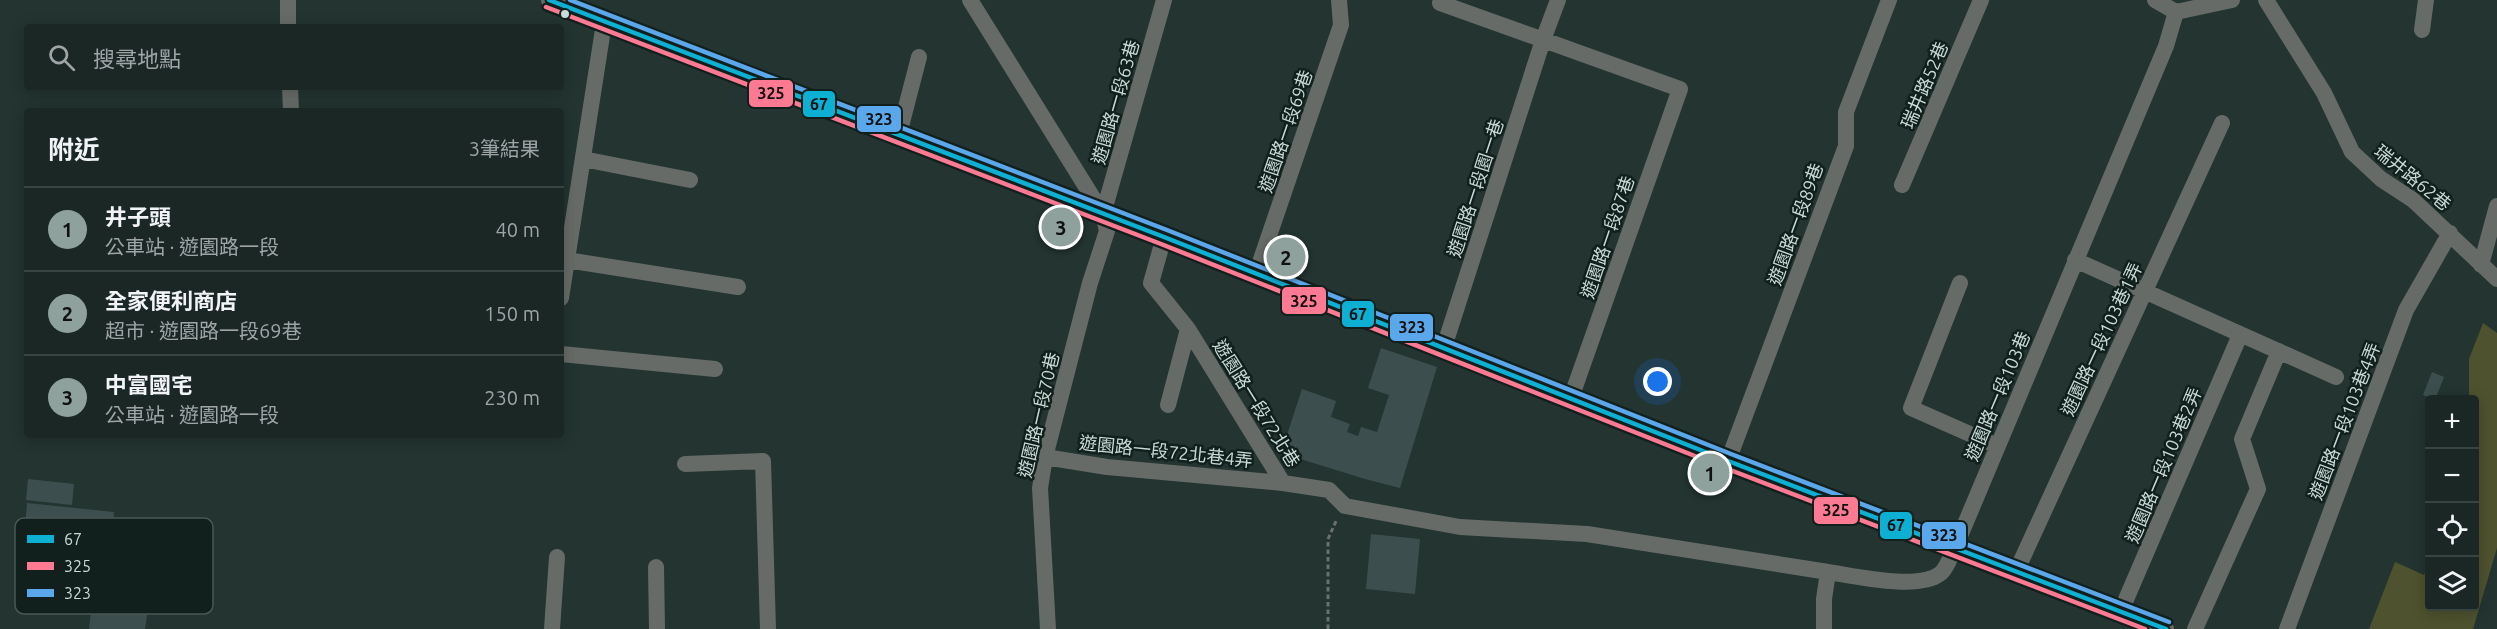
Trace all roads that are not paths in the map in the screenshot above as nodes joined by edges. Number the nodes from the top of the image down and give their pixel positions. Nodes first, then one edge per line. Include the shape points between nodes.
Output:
1 (288, 0) edge
2 (549, 0) edge
3 (970, 0) edge
4 (1164, 0) edge
5 (1340, 0) edge
6 (1558, 0) edge
7 (1889, 0) edge
8 (1981, 0) edge
9 (2155, 0) edge
10 (2232, 0) edge
11 (2266, 0) edge
12 (2426, 0) edge
13 (1441, 2) edge
14 (2176, 12) junction
15 (604, 23) junction
16 (288, 24) edge
17 (2422, 30) dead end
18 (1543, 40) junction
19 (919, 57) dead end
20 (290, 90) edge
21 (291, 108) edge
22 (2222, 123) dead end
23 (899, 134) junction
24 (583, 159) junction
25 (690, 180) dead end
26 (1902, 185) dead end
27 (2497, 206) edge
28 (1103, 214) junction
29 (2450, 233) junction
30 (1164, 237) junction
31 (567, 260) junction
32 (2075, 260) junction
33 (2481, 266) junction
34 (1256, 274) junction
35 (564, 279) edge
36 (2497, 279) edge
37 (1960, 284) dead end
38 (738, 287) dead end
39 (2144, 291) junction
40 (1188, 329) junction
41 (2240, 334) junction
42 (1444, 347) junction
43 (2279, 351) junction
44 (564, 354) edge
45 (715, 369) dead end
46 (2336, 377) dead end
47 (1571, 398) junction
48 (1168, 405) dead end
49 (1997, 446) junction
50 (1045, 457) junction
51 (1728, 460) junction
52 (685, 464) dead end
53 (1283, 483) junction
54 (1345, 506) joint
55 (1955, 548) junction
56 (557, 557) dead end
57 (656, 567) dead end
58 (1828, 572) junction
59 (2016, 572) junction
60 (2121, 611) junction
61 (552, 629) edge
62 (657, 629) edge
63 (768, 629) edge
64 (1048, 629) edge
65 (1824, 629) edge
66 (2166, 629) edge
67 (2195, 629) edge
68 (2287, 629) edge

1 - 16 street
2 - 15 street
3 - 28 street
4 - 28 street, 遊園路一段63巷
5 - 34 street, 遊園路一段69巷 via 1341,25
6 - 18 street, 遊園路一段園一巷
7 - 51 street, 遊園路一段89巷 via 1846,112 1846,146
8 - 26 street, 瑞井路52巷
9 - 14 street
10 - 14 street
11 - 29 street, 瑞井路62巷 via 2324,93 2352,152
12 - 17 street
13 - 18 street
14 - 32 street, 遊園路一段103巷 via 2166,46
15 - 23 street
15 - 24 street
18 - 42 street, 遊園路一段園一巷
18 - 47 street, 遊園路一段87巷 via 1680,89
19 - 23 street
20 - 21 street
22 - 39 street, 遊園路一段103巷1弄
23 - 28 street
24 - 25 street
24 - 31 street
27 - 33 street
28 - 30 street
28 - 50 street, 遊園路一段70巷 via 1107,231
29 - 33 street, 瑞井路62巷
29 - 68 street, 遊園路一段103巷4弄 via 2406,310
30 - 34 street
30 - 40 street, 遊園路一段72北巷 via 1151,283
31 - 35 street
31 - 38 street
32 - 39 street
32 - 49 street, 遊園路一段103巷
33 - 36 street, 瑞井路62巷
34 - 42 street
37 - 49 street via 1911,408
39 - 41 street
39 - 59 street, 遊園路一段103巷1弄
40 - 48 street
40 - 53 street, 遊園路一段72北巷
41 - 43 street
41 - 60 street, 遊園路一段103巷2弄
42 - 47 street
43 - 46 street
43 - 67 street via 2242,439 2258,489
44 - 45 street
47 - 51 street
49 - 55 street, 遊園路一段103巷
50 - 53 street, 遊園路一段72北巷4弄
50 - 64 street, 遊園路一段70巷 via 1040,488
51 - 55 street
52 - 63 street via 763,461
53 - 54 street, 遊園路一段72北巷 via 1329,490
54 - 58 street, 遊園路一段103巷 via 1460,527 1587,534
55 - 58 street, 遊園路一段103巷 via 1942,573 1925,580 1910,582
55 - 59 street
56 - 61 street
57 - 62 street
58 - 65 street
59 - 60 street
60 - 66 street

